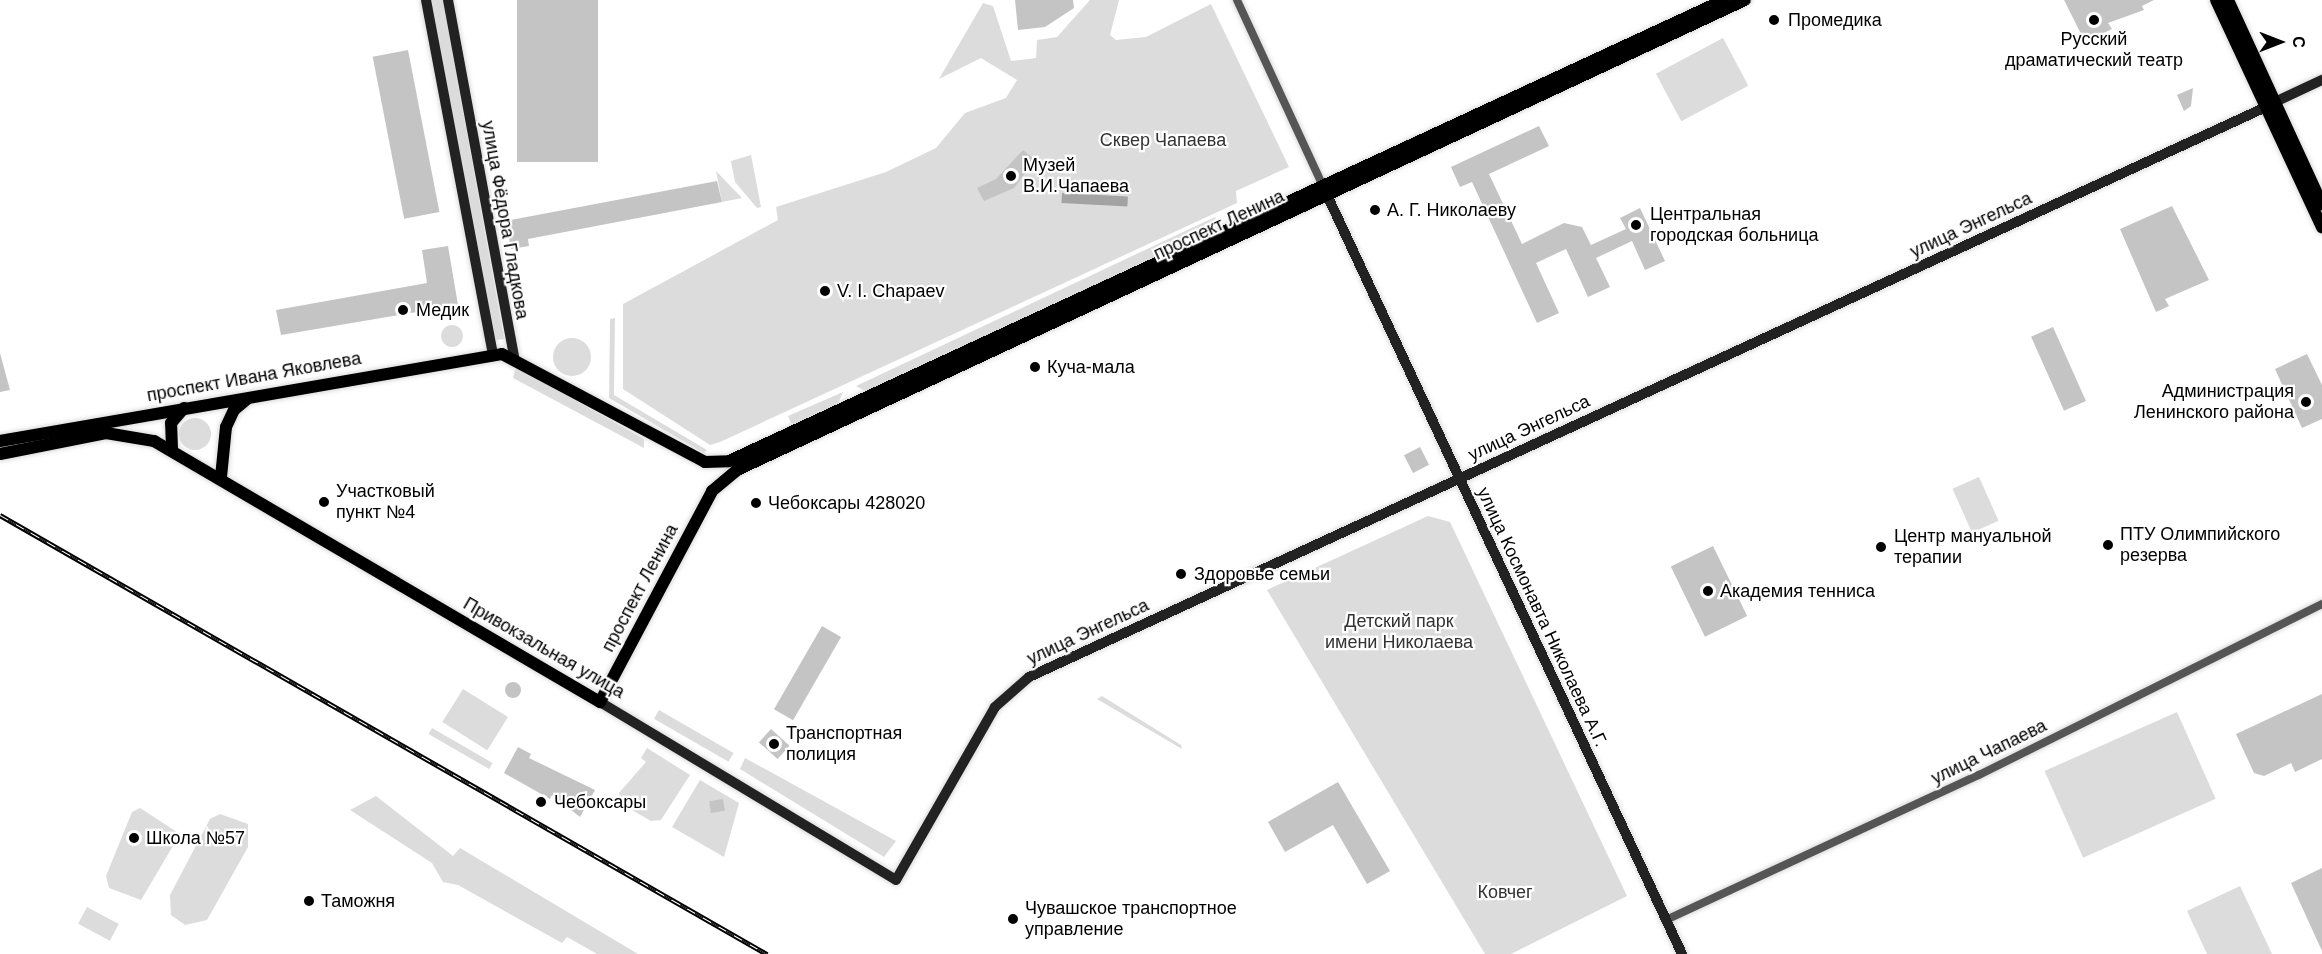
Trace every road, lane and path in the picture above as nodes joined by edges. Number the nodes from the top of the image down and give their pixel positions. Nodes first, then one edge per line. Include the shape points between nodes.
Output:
1 (426, 0) edge
2 (448, 0) edge
3 (1237, 0) edge
4 (1724, 0) edge
5 (1745, 0) edge
6 (2216, 0) edge
7 (2228, 0) edge
8 (2322, 80) edge
9 (464, 89) junction
10 (444, 93) junction
11 (2270, 104) junction
12 (1325, 191) junction
13 (2322, 204) edge
14 (2322, 227) edge
15 (493, 354) junction
16 (514, 357) junction
17 (247, 399) junction
18 (185, 408) junction
19 (0, 441) edge
20 (172, 449) junction
21 (0, 454) edge
22 (705, 462) junction
23 (220, 477) junction
24 (1459, 479) junction
25 (712, 491) junction
26 (2322, 604) edge
27 (600, 702) junction
28 (896, 880) joint
29 (1666, 920) junction
30 (1682, 954) edge

1 - 10 street, улица Фёдора Гладкова
2 - 9 street, улица Фёдора Гладкова
3 - 12 street, улица Космонавта Николаева А.Г.
4 - 12 main road, проспект Ленина
5 - 12 main road, проспект Ленина
6 - 11 main road
7 - 11 main road
8 - 11 street, улица Энгельса
9 - 10 street
9 - 16 street, улица Фёдора Гладкова
10 - 15 street, улица Фёдора Гладкова
11 - 13 main road
11 - 14 main road
11 - 24 street, улица Энгельса
12 - 22 main road, проспект Ленина via 748,454
12 - 24 street, улица Космонавта Николаева А.Г.
12 - 25 main road, проспект Ленина via 745,465
15 - 16 main road, проспект Ивана Яковлева
15 - 17 main road, проспект Ивана Яковлева
16 - 22 main road
17 - 18 main road, проспект Ивана Яковлева
17 - 23 main road via 234,410 226,428
18 - 19 main road, проспект Ивана Яковлева
18 - 20 main road via 171,423
20 - 21 main road via 119,433
20 - 23 main road, Привокзальная улица
22 - 25 main road via 713,476
23 - 27 main road, Привокзальная улица
24 - 28 street, улица Энгельса via 1014,686 995,707
24 - 29 street, улица Космонавта Николаева А.Г.
25 - 27 main road, проспект Ленина
26 - 29 street, улица Чапаева via 1979,775
27 - 28 street, Привокзальная улица
29 - 30 street, улица Космонавта Николаева А.Г.

